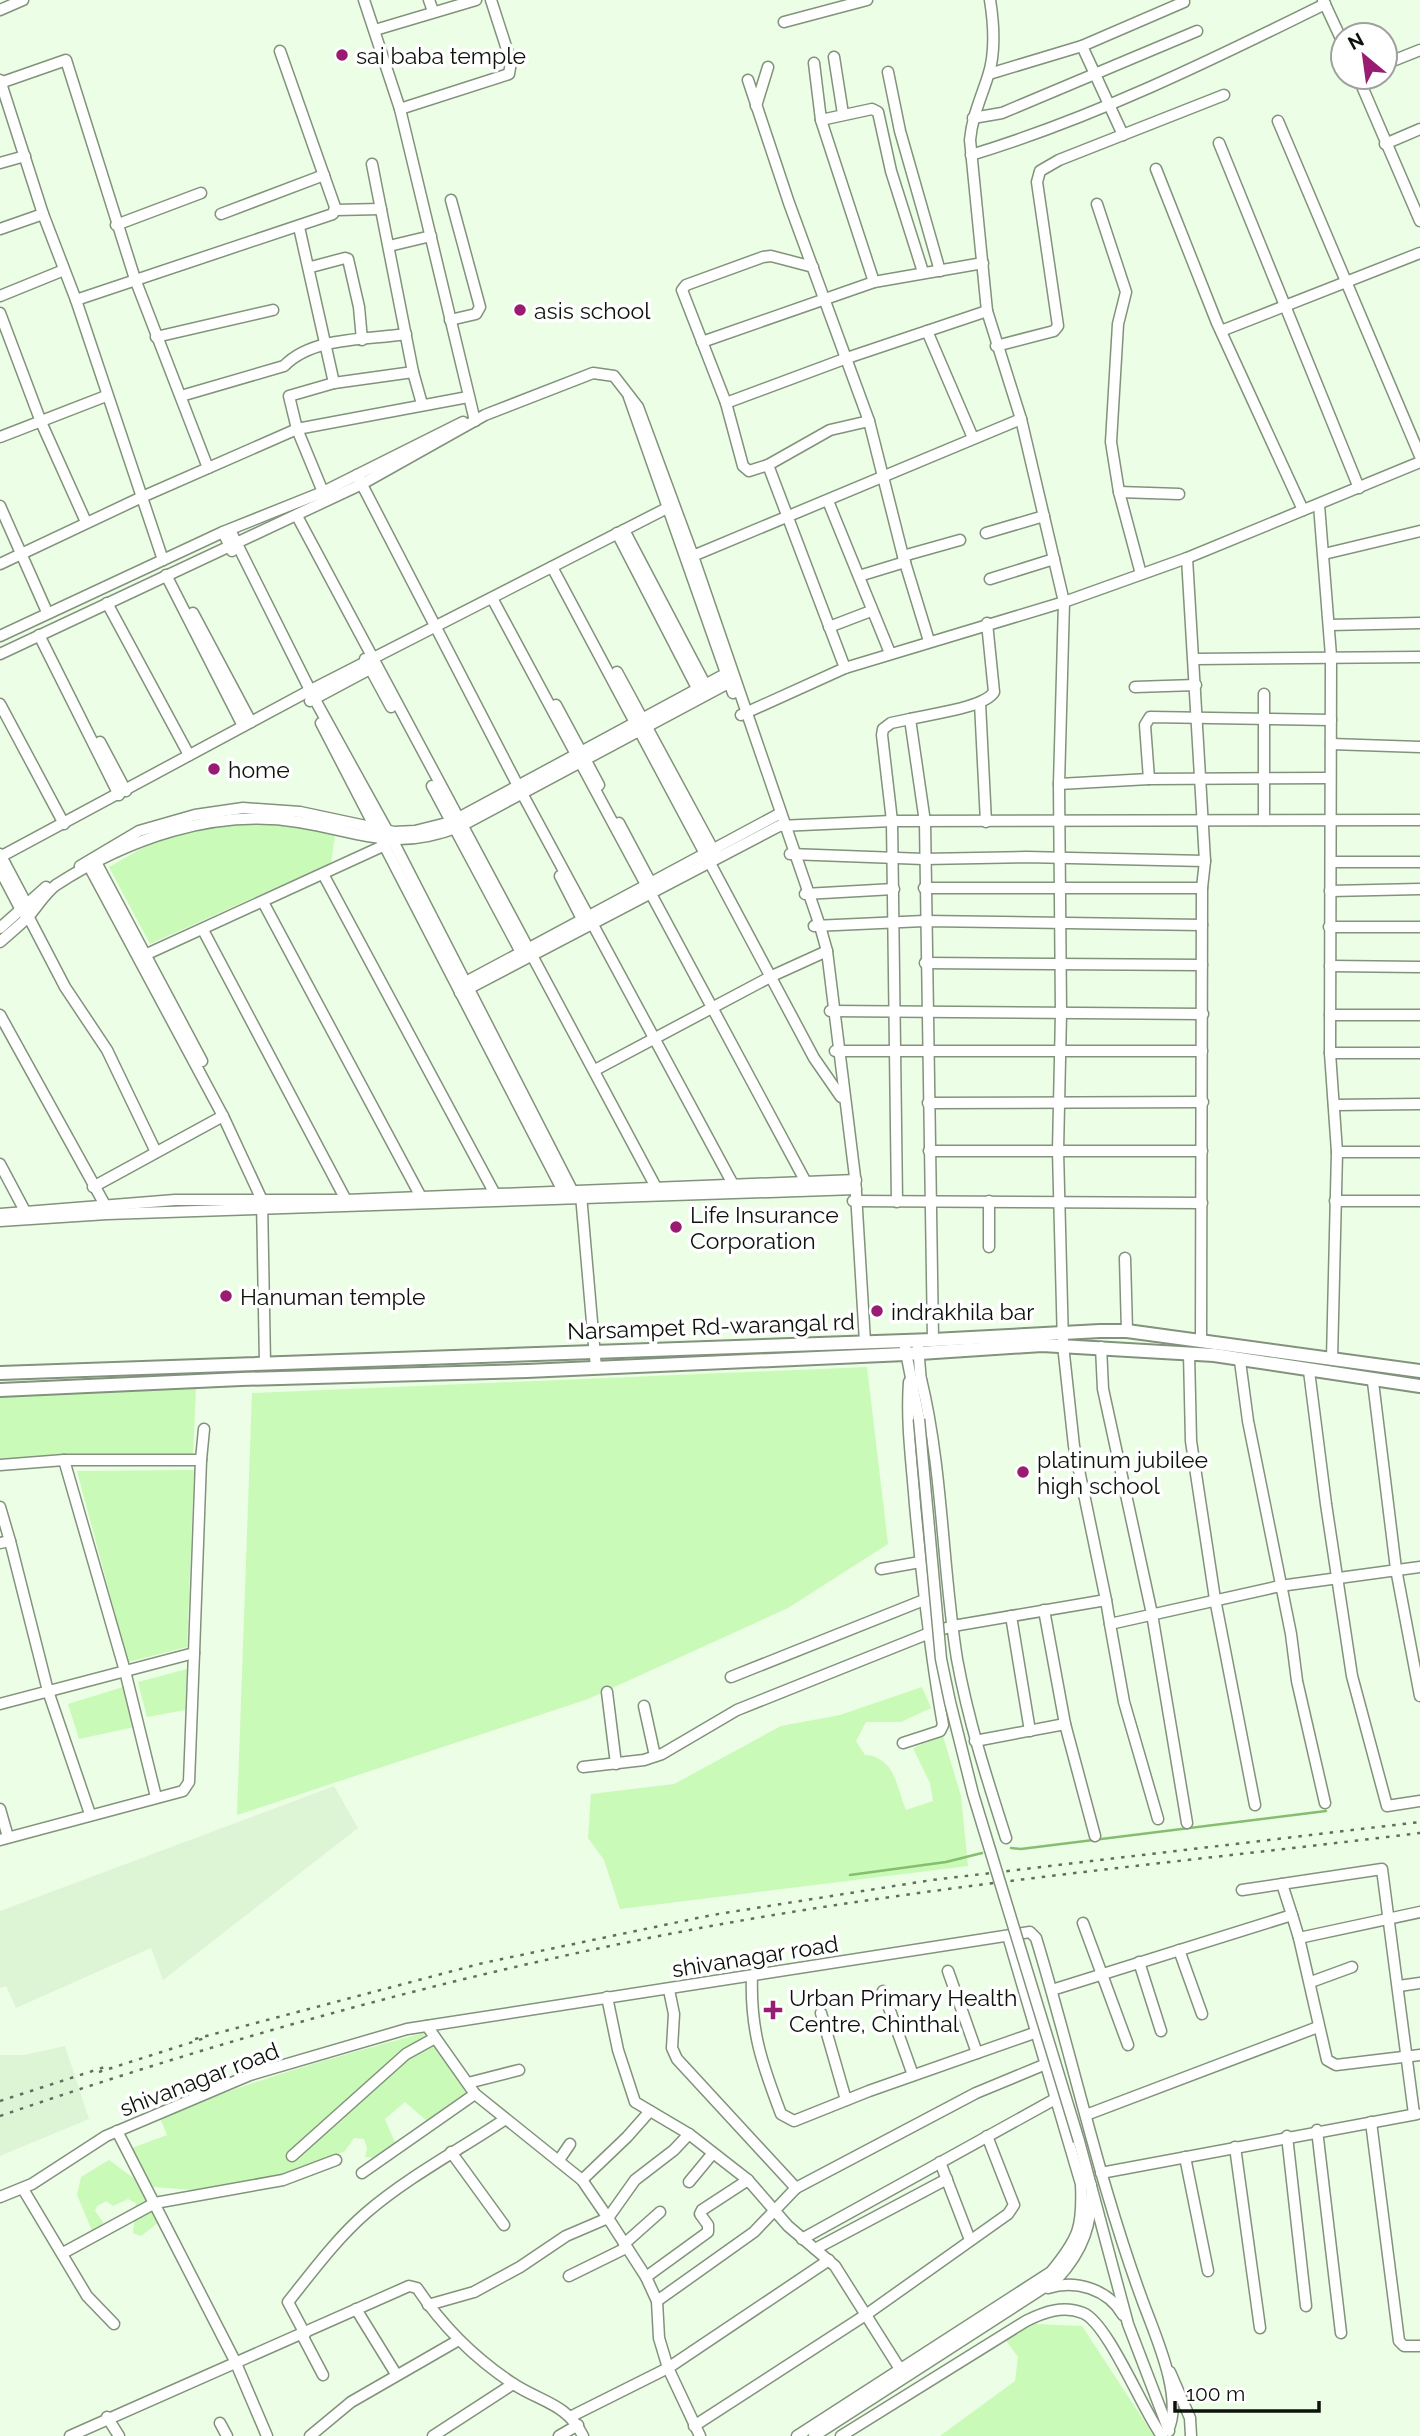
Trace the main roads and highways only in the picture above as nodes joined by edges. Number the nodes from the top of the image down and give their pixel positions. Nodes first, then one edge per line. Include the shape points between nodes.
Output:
1 (912, 1347) junction
2 (1420, 1371) edge
3 (0, 1373) edge
4 (1420, 1386) edge
5 (0, 1390) edge

1 - 2 main road, Narsampet Rd-warangal rd via 933,1340 1128,1331
1 - 3 main road, Narsampet Rd-warangal rd via 862,1342
1 - 4 main road, Narsampet Rd-warangal rd via 1063,1345 1189,1353
1 - 5 main road, Narsampet Rd-warangal rd via 596,1368

